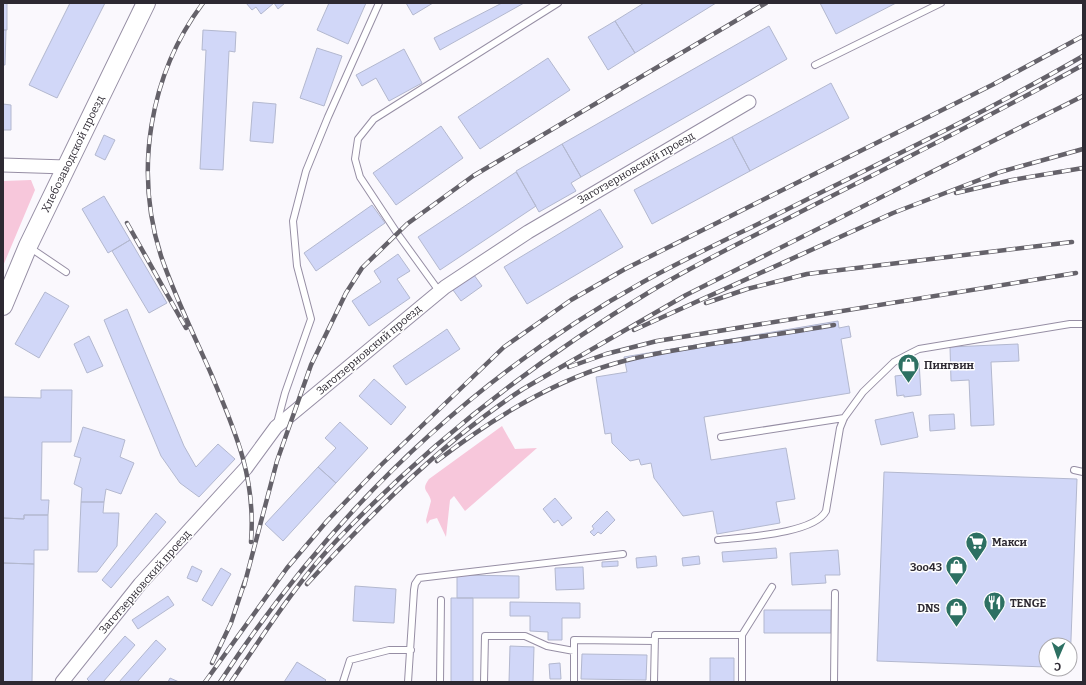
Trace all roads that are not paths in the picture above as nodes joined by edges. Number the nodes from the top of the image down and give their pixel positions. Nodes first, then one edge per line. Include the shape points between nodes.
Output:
1 (146, 3) edge
2 (379, 3) edge
3 (558, 3) edge
4 (941, 3) edge
5 (815, 65) dead end
6 (749, 102) dead end
7 (3, 165) edge
8 (66, 167) junction
9 (28, 246) junction
10 (66, 272) dead end
11 (439, 292) junction
12 (3, 306) edge
13 (1083, 324) edge
14 (844, 418) junction
15 (276, 427) junction
16 (721, 437) dead end
17 (1074, 470) dead end
18 (1083, 472) edge
19 (718, 540) dead end
20 (623, 554) dead end
21 (772, 587) dead end
22 (835, 593) dead end
23 (441, 600) dead end
24 (742, 635) junction
25 (654, 641) junction
26 (411, 650) junction
27 (574, 651) junction
28 (62, 682) edge
29 (343, 682) edge
30 (408, 682) edge
31 (440, 682) edge
32 (484, 682) edge
33 (574, 682) edge
34 (654, 682) edge
35 (742, 682) edge
36 (834, 682) edge

1 - 8 street, Хлебозаводской проезд
2 - 15 lane via 306,171 293,220 298,266 311,319
3 - 11 lane via 374,119 358,139 355,159 360,177
4 - 5 lane
6 - 11 street, Заготзерновский проезд via 528,232
7 - 8 street
8 - 9 street, Хлебозаводской проезд
9 - 10 lane
9 - 12 street, Хлебозаводской проезд
11 - 15 street, Заготзерновский проезд
13 - 14 lane via 920,349 894,362 863,392
14 - 16 lane
14 - 19 lane via 840,428 826,511 820,519 789,530
15 - 28 street, Заготзерновский проезд via 246,468 140,584
17 - 18 lane
20 - 26 lane via 419,578 414,590
21 - 24 lane
22 - 36 lane
23 - 31 lane
24 - 25 lane via 655,635
24 - 35 lane
25 - 27 lane via 574,640
25 - 34 lane
26 - 29 lane via 389,650 350,660
26 - 30 lane
27 - 32 lane via 547,646 524,636 485,636
27 - 33 lane

